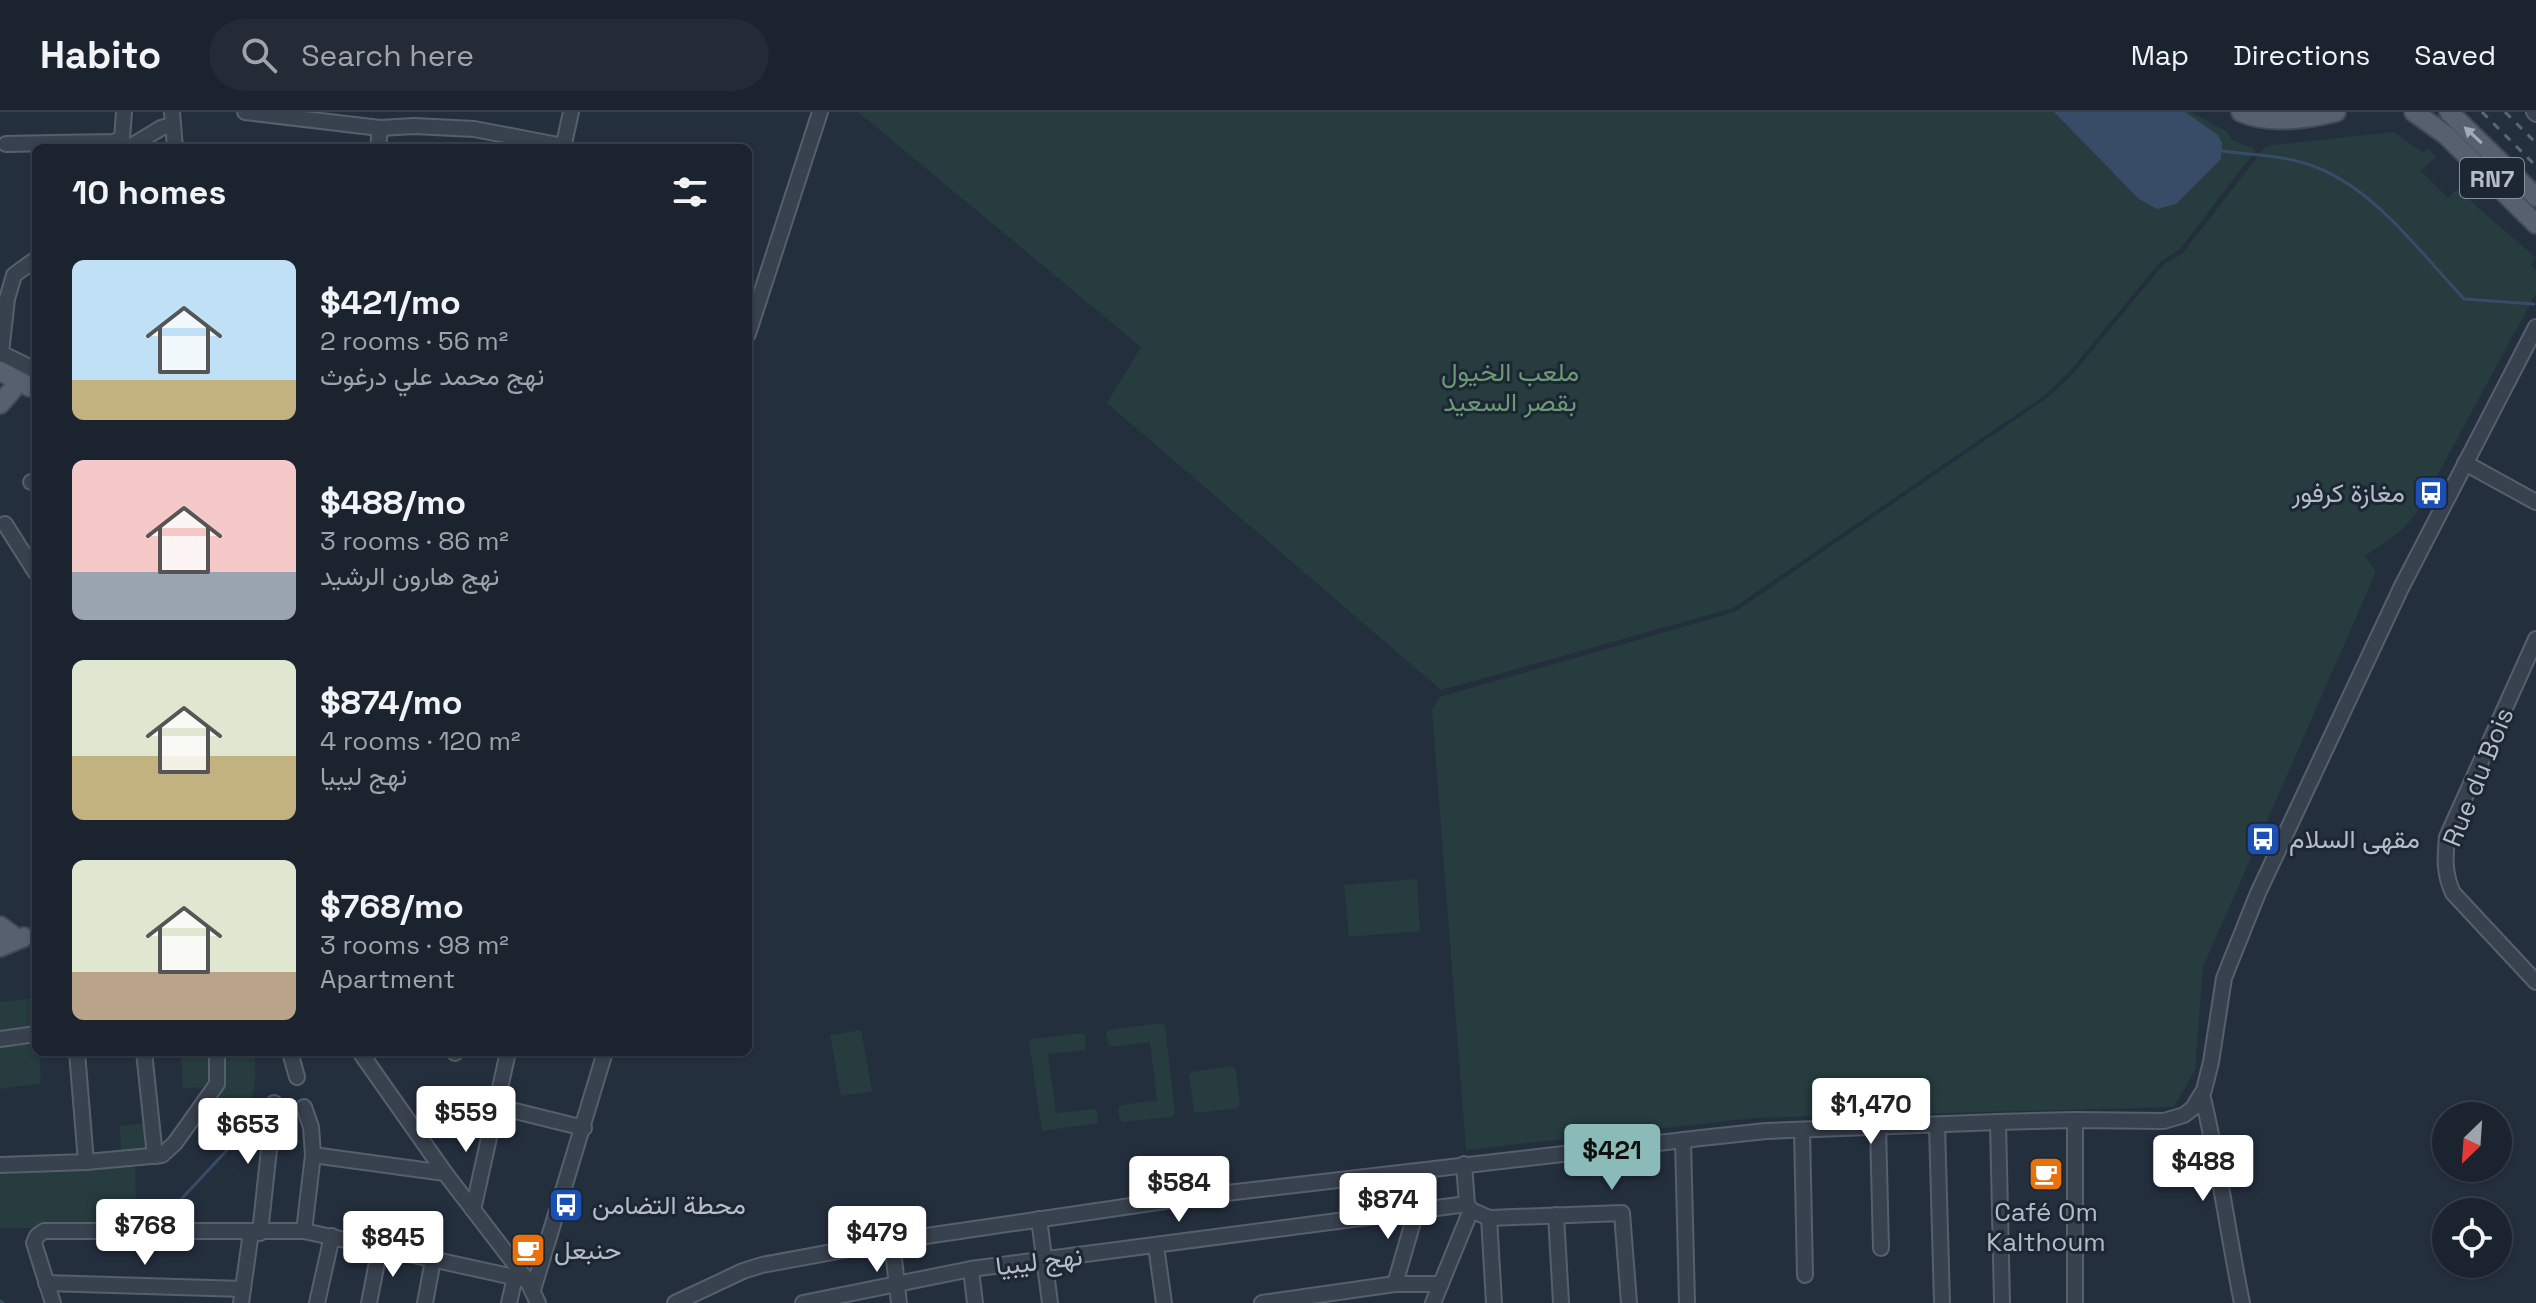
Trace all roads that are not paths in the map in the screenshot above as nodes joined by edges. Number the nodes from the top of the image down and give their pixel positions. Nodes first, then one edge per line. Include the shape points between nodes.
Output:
1 (124, 112) edge
2 (245, 112) edge
3 (570, 112) edge
4 (820, 112) edge
5 (2241, 112) edge
6 (2336, 112) edge
7 (2397, 112) edge
8 (2414, 112) edge
9 (2424, 112) edge
10 (2449, 112) edge
11 (172, 118) edge
12 (414, 119) edge
13 (380, 128) junction
14 (2446, 135) junction
15 (6, 144) dead end
16 (76, 144) edge
17 (135, 144) edge
18 (175, 144) edge
19 (378, 144) edge
20 (548, 144) edge
21 (564, 144) edge
22 (32, 145) edge
23 (2486, 172) junction
24 (2536, 197) edge
25 (2536, 224) edge
26 (32, 262) edge
27 (752, 317) edge
28 (2536, 327) edge
29 (0, 371) edge
30 (23, 384) edge
31 (0, 404) edge
32 (2465, 463) junction
33 (2536, 502) edge
34 (5, 524) dead end
35 (32, 567) edge
36 (2536, 639) edge
37 (2536, 982) edge
38 (32, 1035) edge
39 (0, 1039) edge
40 (77, 1056) edge
41 (144, 1056) edge
42 (217, 1056) edge
43 (291, 1056) edge
44 (363, 1056) edge
45 (507, 1056) edge
46 (604, 1056) edge
47 (297, 1077) dead end
48 (2202, 1094) junction
49 (274, 1103) dead end
50 (495, 1106) junction
51 (304, 1107) dead end
52 (2075, 1120) junction
53 (1998, 1122) junction
54 (1937, 1125) junction
55 (1878, 1127) junction
56 (584, 1128) junction
57 (1802, 1130) junction
58 (1683, 1140) junction
59 (313, 1155) junction
60 (155, 1156) junction
61 (86, 1162) junction
62 (1464, 1164) junction
63 (0, 1165) edge
64 (445, 1173) junction
65 (1469, 1207) junction
66 (1417, 1208) junction
67 (473, 1210) junction
68 (1556, 1215) junction
69 (1489, 1218) junction
70 (1039, 1219) junction
71 (304, 1231) junction
72 (255, 1232) junction
73 (332, 1236) junction
74 (892, 1241) junction
75 (1156, 1246) junction
76 (380, 1247) junction
77 (1881, 1248) dead end
78 (433, 1260) junction
79 (1045, 1260) junction
80 (971, 1269) junction
81 (1805, 1275) dead end
82 (46, 1283) junction
83 (1395, 1284) junction
84 (1441, 1284) junction
85 (897, 1285) junction
86 (528, 1288) edge
87 (242, 1296) edge
88 (1317, 1299) edge
89 (53, 1303) edge
90 (317, 1303) edge
91 (369, 1303) edge
92 (425, 1303) edge
93 (509, 1303) edge
94 (675, 1303) edge
95 (803, 1303) edge
96 (899, 1303) edge
97 (975, 1303) edge
98 (1050, 1303) edge
99 (1164, 1303) edge
100 (1262, 1303) edge
101 (1433, 1303) edge
102 (1494, 1303) edge
103 (1561, 1303) edge
104 (1629, 1303) edge
105 (1687, 1303) edge
106 (1942, 1303) edge
107 (2002, 1303) edge
108 (2075, 1303) edge
109 (2242, 1303) edge

1 - 16 street via 122,139
2 - 13 street
3 - 21 street
4 - 27 street
5 - 6 main road via 2284,119
7 - 23 main road via 2465,165
8 - 14 main road, RN7
9 - 14 main road
24 -> 10 main road, RN7
11 - 17 street
11 - 18 street
12 - 13 street
12 - 20 street
13 - 19 street
14 - 23 main road, RN7
15 - 22 street
23 - 25 main road, RN7
26 - 30 street via 14,275 1,353
28 - 32 street
29 - 30 main road
30 - 31 main road
32 - 33 street
32 - 48 street via 2395,600 2232,955
34 - 35 street
36 - 37 street, Rue du Bois via 2447,837 2445,862 2453,893
38 - 39 street
40 - 61 street
41 - 60 street
42 - 60 street via 219,1076 211,1096 175,1143
43 - 47 street
44 - 64 street
45 - 50 street
46 - 56 street
48 - 52 street via 2193,1108 2174,1119
48 - 109 street
49 - 72 street
50 - 56 street
50 - 67 street
51 - 59 street
52 - 53 street
52 - 108 street
53 - 54 street
53 - 107 street
54 - 55 street
54 - 106 street
55 - 57 street
55 - 77 street
56 - 86 street
57 - 58 street
57 - 81 street
58 - 62 street
58 - 105 street
59 - 64 street
59 - 71 street
60 - 61 street
61 - 63 street
62 - 65 street
62 - 70 street
64 - 67 street
65 - 66 street, نهج ليبيا
65 - 69 street
65 - 84 street
66 - 75 street, نهج ليبيا
66 - 83 street
67 - 86 street
68 - 69 street
68 - 103 street
68 - 104 street via 1622,1213
69 - 102 street
70 - 74 street
70 - 79 street
71 - 72 street
71 - 73 street
72 - 82 street via 44,1231 34,1243
72 - 87 street
73 - 76 street
73 - 90 street
74 - 85 street
74 - 94 street via 762,1265
75 - 79 street, نهج ليبيا
75 - 99 street
76 - 78 street
76 - 91 street
78 - 86 street
78 - 92 street
79 - 80 street, نهج ليبيا
79 - 98 street
80 - 85 street, نهج ليبيا
80 - 97 street
82 - 87 street
82 - 89 street
83 - 84 street
83 - 88 street
84 - 101 street
85 - 95 street, نهج ليبيا
85 - 96 street
86 - 93 street
88 - 100 street

